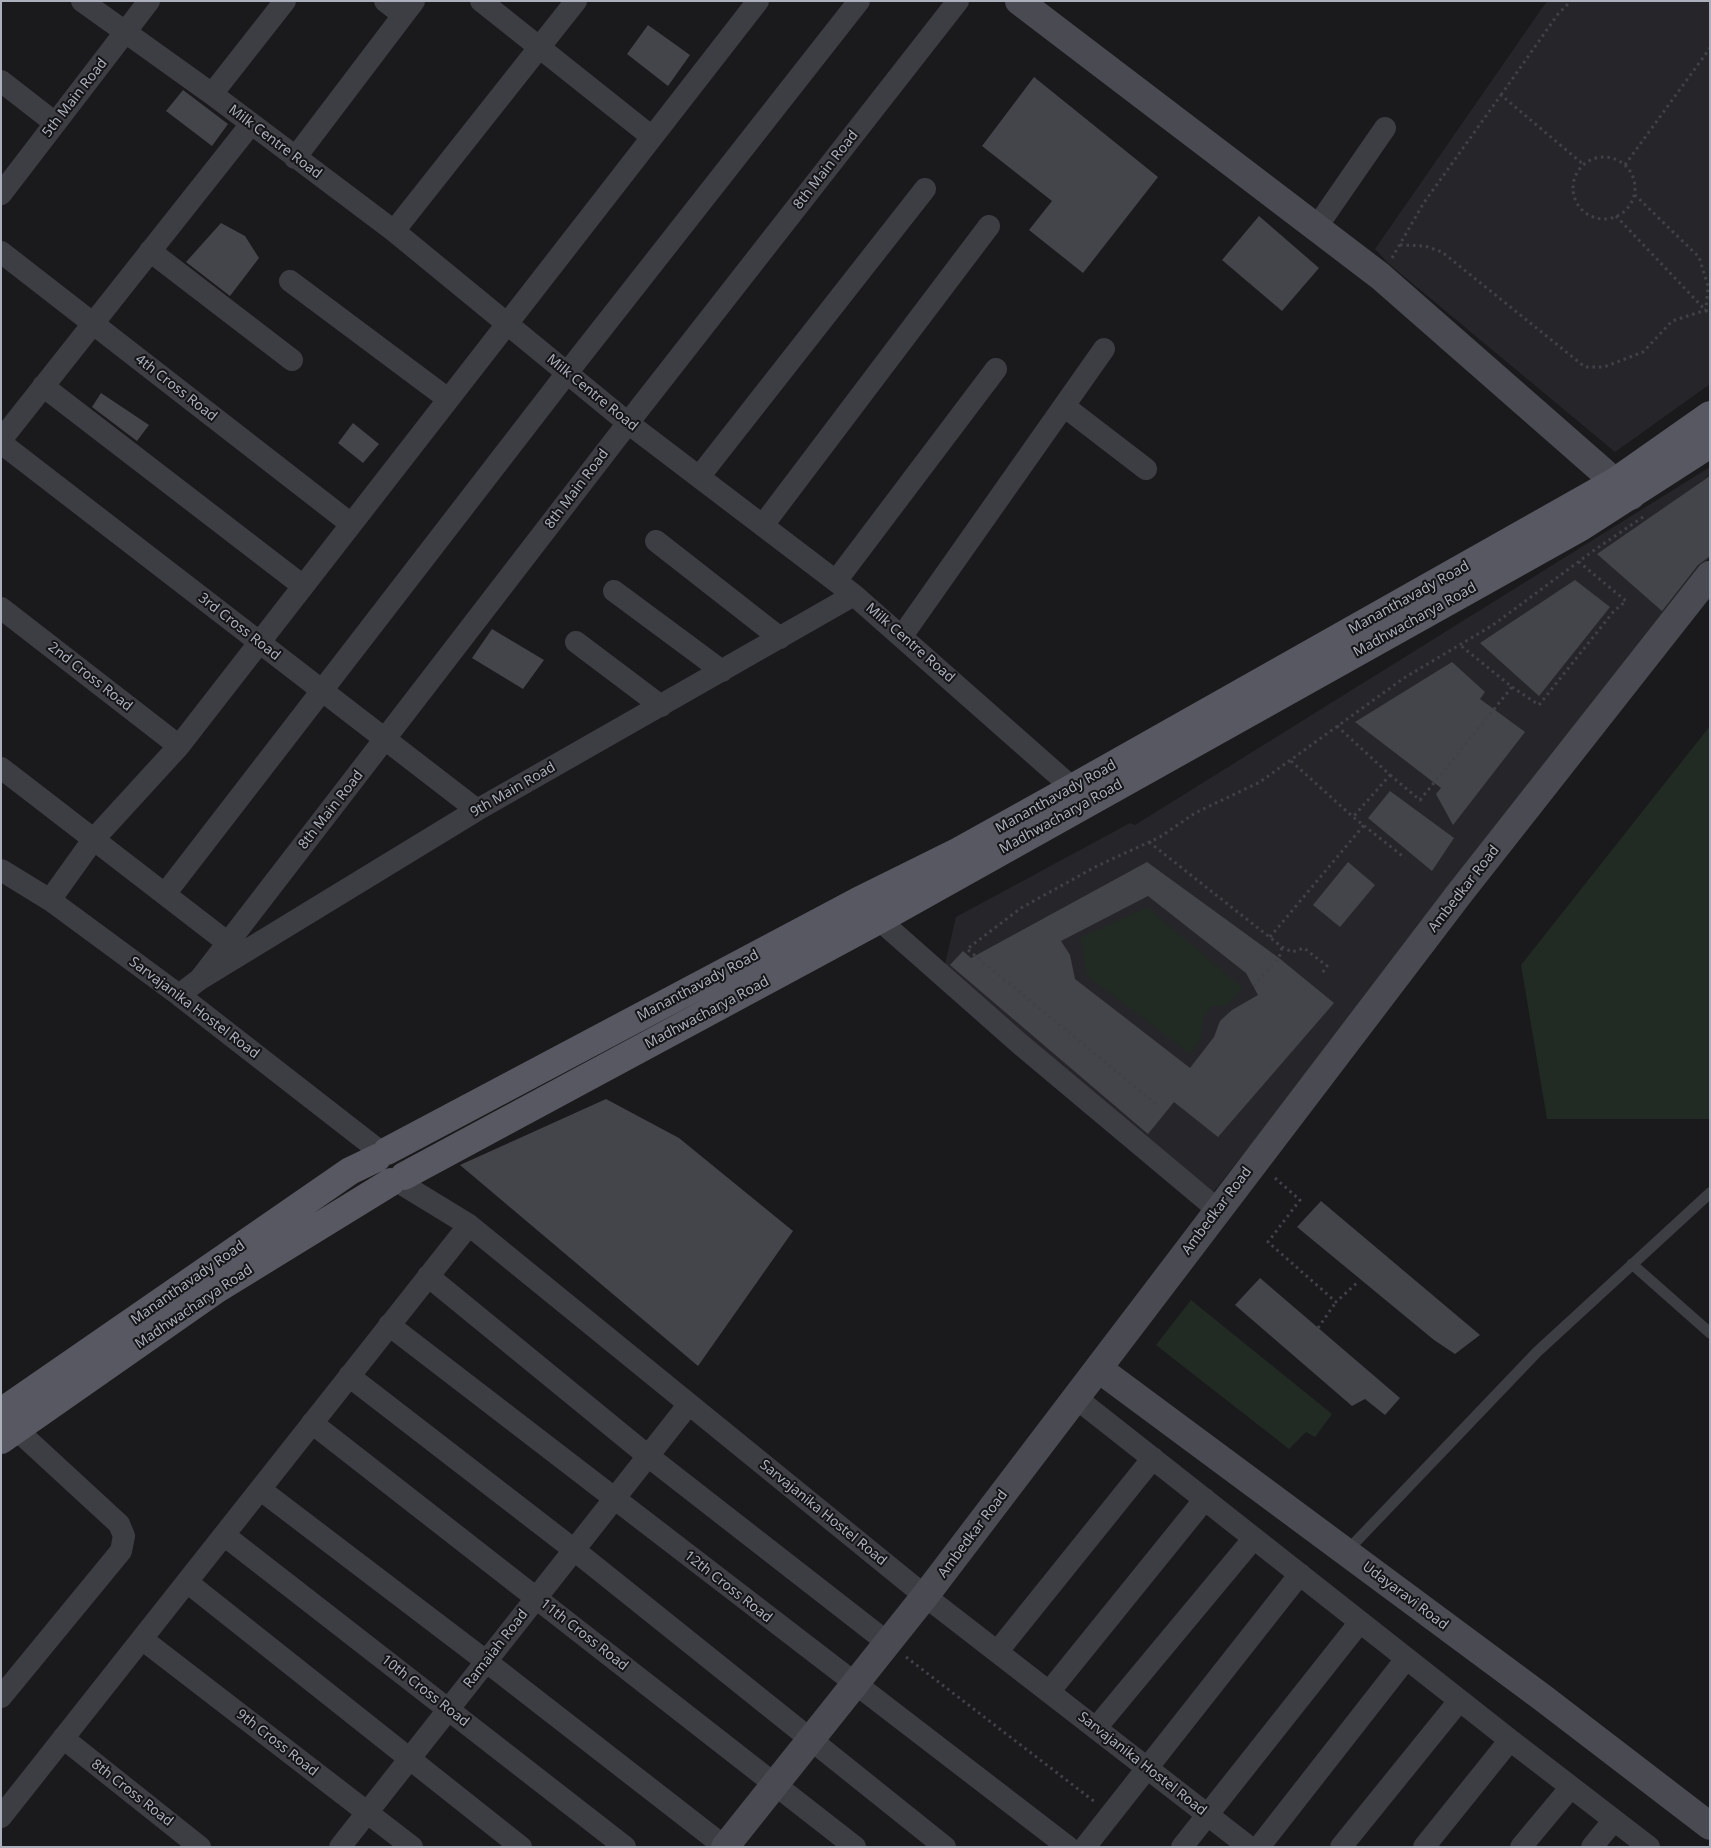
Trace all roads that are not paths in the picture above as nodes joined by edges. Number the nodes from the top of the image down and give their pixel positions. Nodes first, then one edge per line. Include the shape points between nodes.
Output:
1 (82, 1) edge
2 (150, 1) edge
3 (284, 1) edge
4 (385, 1) edge
5 (481, 1) edge
6 (576, 1) edge
7 (758, 1) edge
8 (859, 1) edge
9 (958, 1) edge
10 (1019, 1) edge
11 (408, 8) edge
12 (126, 32) junction
13 (541, 46) junction
14 (1, 81) edge
15 (212, 94) junction
16 (55, 123) junction
17 (251, 124) junction
18 (1385, 128) dead end
19 (652, 137) junction
20 (295, 158) junction
21 (925, 189) dead end
22 (1, 194) edge
23 (989, 226) dead end
24 (1316, 228) junction
25 (394, 231) junction
26 (150, 251) junction
27 (1, 252) edge
28 (290, 281) dead end
29 (93, 323) junction
30 (506, 323) junction
31 (1104, 349) dead end
32 (292, 360) dead end
33 (996, 369) dead end
34 (567, 373) junction
35 (43, 386) junction
36 (448, 399) junction
37 (1064, 406) junction
38 (1710, 415) edge
39 (628, 423) junction
40 (1, 442) edge
41 (1710, 444) edge
42 (1146, 469) dead end
43 (699, 477) junction
44 (1631, 497) junction
45 (351, 524) junction
46 (763, 525) junction
47 (656, 541) dead end
48 (1710, 575) edge
49 (836, 582) junction
50 (303, 586) junction
51 (614, 591) dead end
52 (854, 595) junction
53 (1, 608) edge
54 (902, 636) junction
55 (780, 638) junction
56 (576, 642) dead end
57 (258, 643) junction
58 (722, 671) junction
59 (322, 691) junction
60 (661, 706) junction
61 (385, 740) junction
62 (179, 746) junction
63 (1, 768) edge
64 (1081, 795) junction
65 (477, 810) junction
66 (93, 840) junction
67 (1, 870) edge
68 (165, 894) junction
69 (50, 900) junction
70 (858, 901) junction
71 (879, 920) junction
72 (228, 943) junction
73 (200, 979) junction
74 (179, 995) junction
75 (382, 1154) junction
76 (398, 1180) junction
77 (1710, 1193) edge
78 (1218, 1210) junction
79 (469, 1225) junction
80 (1632, 1264) junction
81 (428, 1276) junction
82 (389, 1325) junction
83 (1710, 1333) edge
84 (1099, 1369) junction
85 (349, 1376) junction
86 (1076, 1398) junction
87 (689, 1404) junction
88 (312, 1423) junction
89 (7, 1428) edge
90 (648, 1456) junction
91 (1153, 1458) junction
92 (260, 1490) junction
93 (614, 1499) junction
94 (1204, 1499) junction
95 (224, 1535) junction
96 (1254, 1538) junction
97 (572, 1549) junction
98 (1346, 1552) junction
99 (1300, 1574) junction
100 (186, 1582) junction
101 (925, 1596) junction
102 (536, 1598) junction
103 (1360, 1622) junction
104 (142, 1639) junction
105 (888, 1642) junction
106 (997, 1652) junction
107 (1406, 1659) junction
108 (488, 1662) junction
109 (854, 1684) junction
110 (1049, 1692) junction
111 (1, 1697) edge
112 (1460, 1701) junction
113 (448, 1709) junction
114 (1096, 1728) junction
115 (63, 1738) junction
116 (811, 1738) junction
117 (1510, 1740) junction
118 (409, 1759) junction
119 (1148, 1769) junction
120 (774, 1784) junction
121 (1571, 1787) junction
122 (367, 1812) junction
123 (1208, 1815) junction
124 (1, 1817) edge
125 (1614, 1820) junction
126 (1710, 1826) edge
127 (200, 1847) edge
128 (340, 1847) edge
129 (412, 1847) edge
130 (521, 1847) edge
131 (625, 1847) edge
132 (725, 1847) edge
133 (855, 1847) edge
134 (945, 1847) edge
135 (1068, 1847) edge
136 (1085, 1847) edge
137 (1182, 1847) edge
138 (1249, 1847) edge
139 (1259, 1847) edge
140 (1341, 1847) edge
141 (1424, 1847) edge
142 (1521, 1847) edge
143 (1592, 1847) edge
144 (1649, 1847) edge

1 - 12 street, Milk Centre Road
2 - 12 street, 5th Main Road
3 - 15 street
4 - 11 street
5 - 13 street
6 - 13 street
7 - 19 street
8 - 34 street
9 - 39 street, 8th Main Road
10 - 24 street
11 - 20 street
12 - 15 street, Milk Centre Road
12 - 16 street, 5th Main Road
13 - 19 street
13 - 25 street
14 - 16 street
15 - 17 street, Milk Centre Road
16 - 22 street, 5th Main Road
17 - 20 street, Milk Centre Road
17 - 26 street
18 - 24 street
19 - 30 street
20 - 25 street, Milk Centre Road
21 - 43 street
23 - 46 street
24 - 44 street via 1380,276
25 - 30 street, Milk Centre Road
26 - 29 street
26 - 32 street
27 - 29 street, 4th Cross Road
28 - 36 street
29 - 35 street
29 - 45 street, 4th Cross Road
30 - 34 street, Milk Centre Road
30 - 36 street
31 - 37 street
33 - 49 street
34 - 39 street, Milk Centre Road
34 - 59 street
35 - 40 street
35 - 50 street
36 - 45 street
37 - 42 street
37 - 54 street
38 - 44 main road, Mananthavady Road
39 - 43 street, Milk Centre Road
39 - 61 street, 8th Main Road
40 - 57 street, 3rd Cross Road
41 - 44 main road
43 - 46 street, Milk Centre Road
44 - 64 main road, Mananthavady Road
45 - 50 street
46 - 49 street, Milk Centre Road
47 - 55 street
48 - 78 street, Ambedkar Road
49 - 52 street, Milk Centre Road
50 - 57 street
51 - 58 street
52 - 54 street, Milk Centre Road
52 - 55 street, 9th Main Road
53 - 62 street, 2nd Cross Road
54 - 64 street, Milk Centre Road
55 - 58 street, 9th Main Road
56 - 60 street
57 - 59 street, 3rd Cross Road
57 - 62 street
58 - 60 street, 9th Main Road
59 - 61 street, 3rd Cross Road
59 - 68 street
60 - 65 street, 9th Main Road
61 - 65 street, 3rd Cross Road
61 - 72 street, 8th Main Road
62 - 66 street
63 - 66 street
64 - 70 main road, Mananthavady Road
64 - 71 main road, Madhwacharya Road
65 - 73 street, 9th Main Road
66 - 68 street
66 - 69 street
67 - 69 street, Sarvajanika Hostel Road
68 - 72 street
69 - 74 street, Sarvajanika Hostel Road
70 - 71 street
70 - 75 main road, Mananthavady Road
71 - 76 main road, Madhwacharya Road
71 - 78 street via 1020,1044
72 - 73 street, 8th Main Road
73 - 74 street, 9th Main Road
74 - 75 street, Sarvajanika Hostel Road
75 - 76 main road via 397,1152 404,1158 407,1166
75 - 89 main road, Mananthavady Road via 350,1170
76 - 79 street, Sarvajanika Hostel Road
76 - 89 main road, Madhwacharya Road via 217,1289
77 - 80 lane
78 - 84 street, Ambedkar Road
79 - 81 street
79 - 87 street, Sarvajanika Hostel Road
80 - 83 lane
80 - 98 lane via 1537,1352
81 - 82 street
81 - 90 street
82 - 85 street
82 - 93 street, 12th Cross Road
84 - 86 street, Ambedkar Road
84 - 98 street, Udayaravi Road
85 - 88 street
85 - 97 street
86 - 91 street
86 - 101 street, Ambedkar Road
87 - 90 street, Ramaiah Road
87 - 101 street, Sarvajanika Hostel Road
88 - 92 street
88 - 102 street, 11th Cross Road
89 - 111 street via 120,1524 124,1536 120,1551
90 - 93 street, Ramaiah Road
90 - 105 street
91 - 94 street
91 - 106 street
92 - 95 street
92 - 108 street
93 - 97 street, Ramaiah Road
93 - 109 street, 12th Cross Road
94 - 96 street
94 - 110 street
95 - 100 street
95 - 113 street, 10th Cross Road
96 - 99 street
96 - 114 street
97 - 102 street, Ramaiah Road
97 - 116 street
98 - 126 street, Udayaravi Road
99 - 103 street
99 - 119 street
100 - 104 street
100 - 118 street
101 - 105 street, Ambedkar Road
101 - 106 street, Sarvajanika Hostel Road
102 - 108 street, Ramaiah Road
102 - 120 street, 11th Cross Road
103 - 107 street
103 - 123 street
104 - 115 street
104 - 122 street, 9th Cross Road
105 - 109 street, Ambedkar Road
106 - 110 street, Sarvajanika Hostel Road
107 - 112 street
107 - 139 street
108 - 113 street, Ramaiah Road
108 - 132 street
109 - 116 street, Ambedkar Road
109 - 135 street, 12th Cross Road
110 - 114 street, Sarvajanika Hostel Road
112 - 117 street
112 - 140 street
113 - 118 street, Ramaiah Road
113 - 131 street, 10th Cross Road
114 - 119 street, Sarvajanika Hostel Road
115 - 124 street
115 - 127 street, 8th Cross Road
116 - 120 street, Ambedkar Road
116 - 134 street
117 - 121 street
117 - 141 street
118 - 122 street, Ramaiah Road
118 - 130 street
119 - 123 street, Sarvajanika Hostel Road
119 - 136 street
120 - 132 street, Ambedkar Road
120 - 133 street, 11th Cross Road
121 - 125 street
121 - 142 street
122 - 128 street, Ramaiah Road
122 - 129 street, 9th Cross Road
123 - 137 street
123 - 138 street, Sarvajanika Hostel Road
125 - 143 street
125 - 144 street

